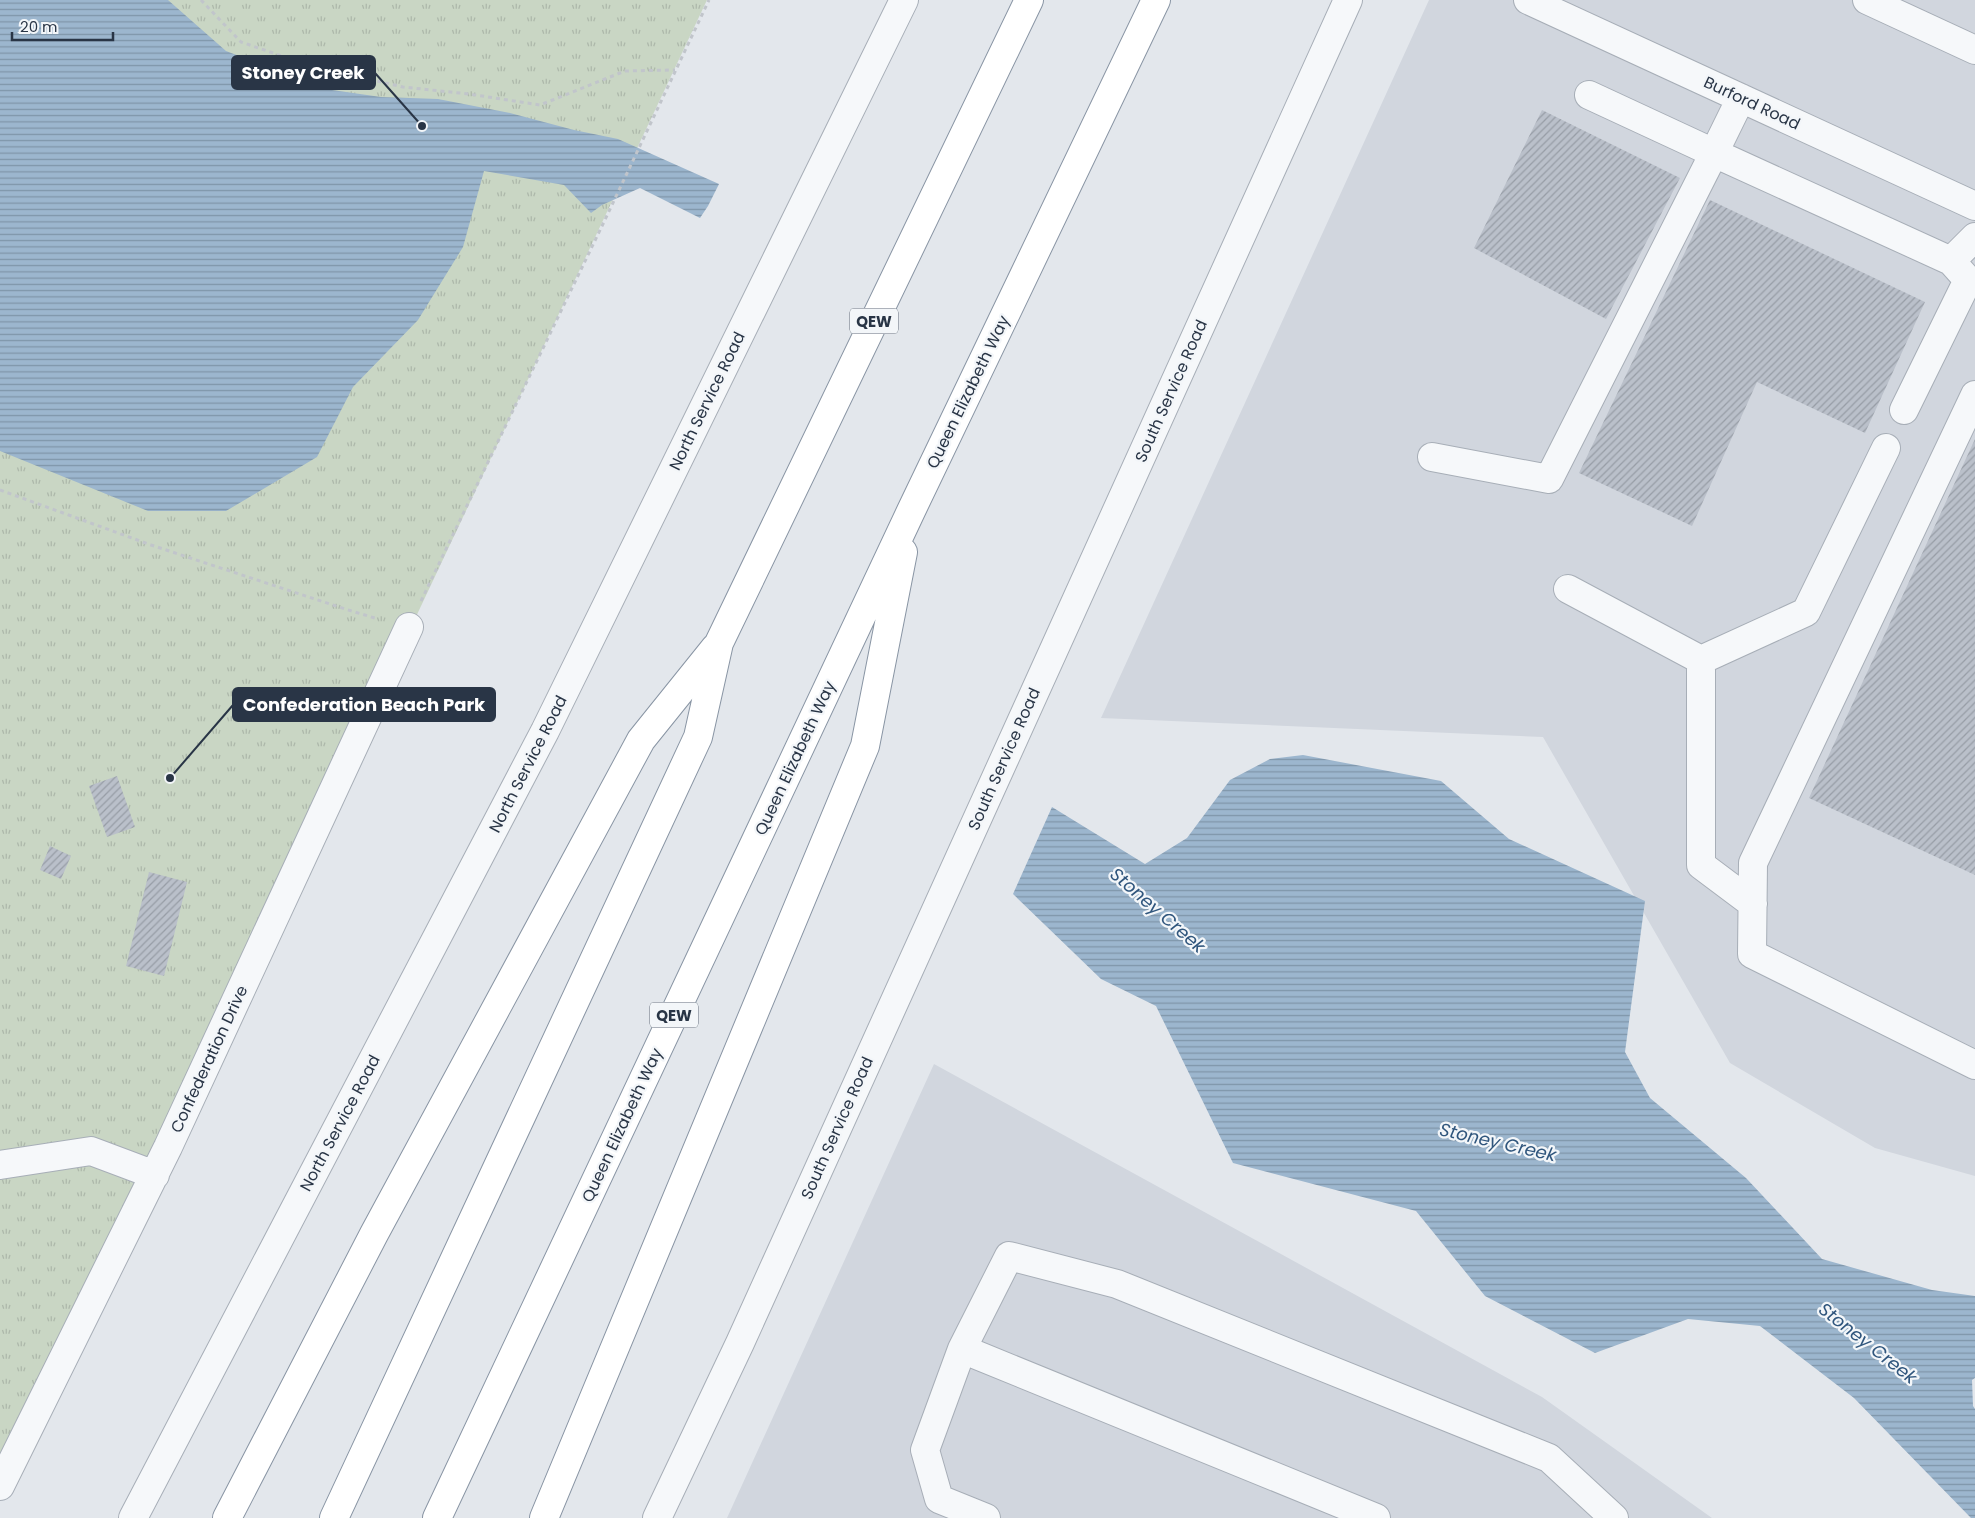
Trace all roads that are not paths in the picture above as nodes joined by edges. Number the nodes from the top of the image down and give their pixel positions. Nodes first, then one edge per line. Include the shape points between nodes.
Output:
1 (904, 0) edge
2 (1029, 0) edge
3 (1156, 0) edge
4 (1348, 0) edge
5 (1528, 0) edge
6 (1867, 0) edge
7 (1975, 50) edge
8 (1589, 95) dead end
9 (1741, 98) junction
10 (1714, 153) junction
11 (1975, 206) edge
12 (1975, 237) edge
13 (1951, 261) junction
14 (1975, 395) edge
15 (1904, 410) dead end
16 (1886, 448) dead end
17 (1432, 457) dead end
18 (911, 511) junction
19 (1568, 589) dead end
20 (409, 627) road end
21 (719, 643) junction
22 (1701, 660) junction
23 (1753, 904) junction
24 (1975, 1064) edge
25 (0, 1165) edge
26 (155, 1175) junction
27 (962, 1349) junction
28 (0, 1486) edge
29 (1606, 1516) edge
30 (133, 1518) edge
31 (227, 1518) edge
32 (334, 1518) edge
33 (437, 1518) edge
34 (544, 1518) edge
35 (657, 1518) edge
36 (986, 1518) edge
37 (1376, 1518) edge

1 - 30 street, North Service Road via 546,731
2 - 21 highway, QEW
3 - 18 highway, Queen Elizabeth Way / QEW
4 - 35 street, South Service Road via 740,1343
5 - 9 street, Burford Road
6 - 7 street
8 - 10 street
9 - 10 street
9 - 11 street, Burford Road
10 - 13 street
10 - 17 street via 1549,479
12 - 13 street
13 - 15 street via 1968,280
14 - 23 street via 1753,863
16 - 22 street via 1806,612
18 - 33 highway, Queen Elizabeth Way / QEW
18 - 34 highway via 865,746
19 - 22 street
20 - 26 street, Confederation Drive
21 - 31 highway via 641,740 379,1225
21 - 32 highway, QEW via 698,737
22 - 23 street via 1701,865
23 - 24 street via 1752,954
25 - 26 street via 91,1152
26 - 28 street, Confederation Drive
27 - 29 street via 1008,1256 1117,1284 1549,1458
27 - 36 street via 925,1450 939,1499
27 - 37 street

